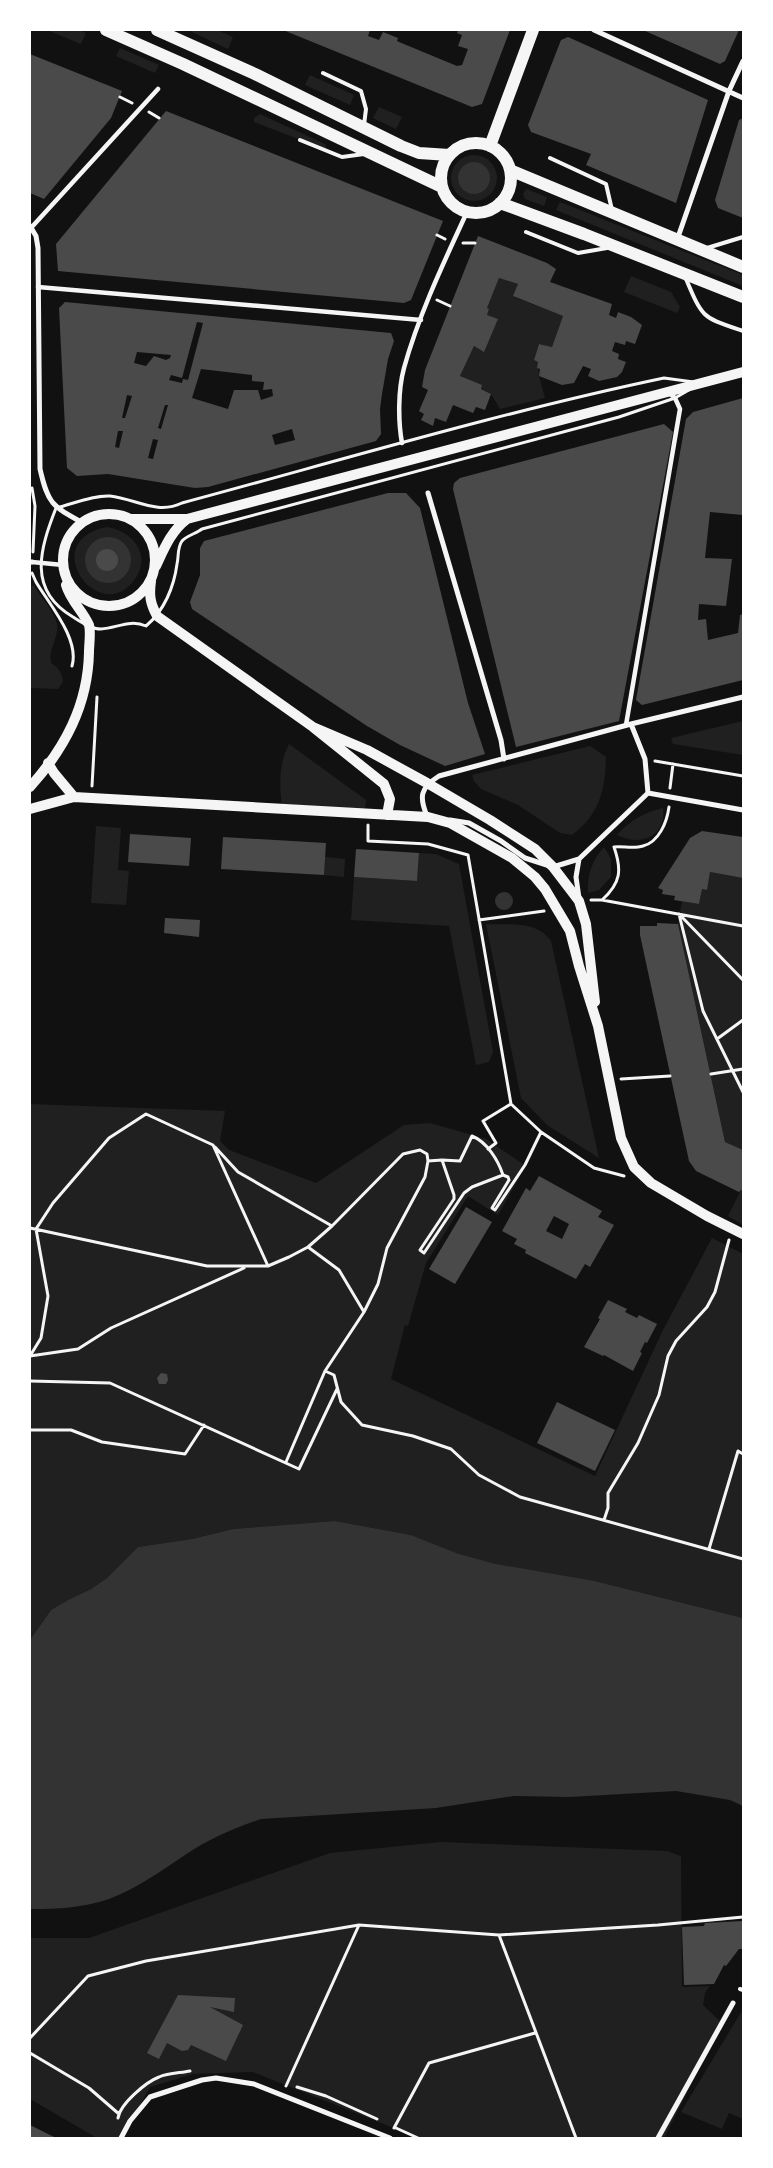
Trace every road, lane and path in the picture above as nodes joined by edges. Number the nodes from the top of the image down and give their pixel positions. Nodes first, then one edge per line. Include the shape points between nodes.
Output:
1 (106, 30) edge
2 (157, 30) edge
3 (533, 30) edge
4 (594, 30) edge
5 (743, 61) edge
6 (323, 73) dead end
7 (158, 89) dead end
8 (729, 91) junction
9 (743, 98) edge
10 (364, 127) junction
11 (300, 140) dead end
12 (490, 146) junction
13 (372, 153) junction
14 (448, 155) junction
15 (550, 158) dead end
16 (510, 170) junction
17 (442, 187) junction
18 (500, 203) junction
19 (466, 212) junction
20 (614, 214) junction
21 (31, 228) edge
22 (526, 232) dead end
23 (743, 237) edge
24 (677, 240) junction
25 (617, 247) junction
26 (702, 250) junction
27 (743, 267) edge
28 (684, 274) junction
29 (38, 287) junction
30 (743, 298) edge
31 (421, 320) junction
32 (743, 332) edge
33 (743, 372) edge
34 (701, 383) junction
35 (671, 395) junction
36 (402, 444) junction
37 (31, 483) dead end
38 (428, 493) dead end
39 (56, 508) junction
40 (131, 519) junction
41 (187, 519) junction
42 (83, 523) junction
43 (31, 562) edge
44 (40, 563) junction
45 (155, 567) junction
46 (64, 570) junction
47 (151, 581) junction
48 (157, 616) junction
49 (95, 628) junction
50 (100, 638) dead end
51 (72, 666) dead end
52 (98, 692) dead end
53 (743, 697) edge
54 (628, 725) junction
55 (313, 727) junction
56 (504, 759) junction
57 (645, 759) junction
58 (48, 763) junction
59 (673, 764) junction
60 (743, 776) edge
61 (428, 783) junction
62 (30, 787) edge
63 (648, 793) junction
64 (74, 797) junction
65 (670, 797) junction
66 (91, 798) junction
67 (30, 809) edge
68 (743, 810) edge
69 (387, 816) junction
70 (428, 817) junction
71 (377, 824) dead end
72 (579, 859) junction
73 (553, 866) junction
74 (579, 900) junction
75 (602, 900) junction
76 (546, 906) dead end
77 (679, 914) junction
78 (479, 920) junction
79 (743, 926) edge
80 (743, 980) edge
81 (743, 1020) edge
82 (598, 1026) junction
83 (717, 1039) junction
84 (743, 1069) edge
85 (733, 1072) junction
86 (711, 1074) dead end
87 (670, 1076) dead end
88 (610, 1080) junction
89 (743, 1092) edge
90 (511, 1104) junction
91 (542, 1132) junction
92 (213, 1145) junction
93 (488, 1150) junction
94 (442, 1160) junction
95 (428, 1162) junction
96 (503, 1175) junction
97 (627, 1177) dead end
98 (332, 1226) junction
99 (30, 1228) edge
100 (36, 1228) junction
101 (732, 1229) junction
102 (743, 1234) edge
103 (308, 1246) junction
104 (268, 1266) junction
105 (247, 1267) junction
106 (364, 1312) junction
107 (30, 1356) edge
108 (326, 1370) junction
109 (30, 1381) edge
110 (338, 1389) junction
111 (204, 1425) junction
112 (30, 1430) edge
113 (743, 1454) edge
114 (286, 1462) junction
115 (604, 1520) junction
116 (709, 1549) junction
117 (743, 1559) edge
118 (743, 1917) edge
119 (359, 1925) junction
120 (499, 1934) junction
121 (733, 2003) dead end
122 (535, 2033) junction
123 (30, 2038) edge
124 (30, 2053) edge
125 (281, 2095) junction
126 (130, 2121) junction
127 (122, 2138) edge
128 (390, 2138) edge
129 (576, 2138) edge
130 (658, 2138) edge

1 - 13 main road
2 - 10 main road
3 - 12 main road
4 - 8 street
5 - 8 street
6 - 10 lane via 361,91 366,109
7 - 21 street
8 - 9 street
8 - 24 street
10 - 14 main road via 419,153
11 - 13 lane via 342,156
12 - 14 main road via 481,143 463,145
12 - 16 main road via 503,156
13 - 17 main road
14 - 17 main road via 441,170
15 - 20 lane via 606,184
16 - 18 main road via 509,188
16 - 20 main road
17 - 19 main road via 450,202
18 - 19 main road via 483,212
18 - 25 main road
19 - 31 street
20 - 24 main road
21 - 29 street via 38,248
22 - 25 lane via 578,253
23 - 26 lane
24 - 26 main road
25 - 28 main road
26 - 27 main road
28 - 30 main road
28 - 32 lane via 699,309 710,320
29 - 31 street
29 - 39 street via 40,469 46,494
31 - 36 street via 404,369
33 - 34 main road
34 - 35 main road
34 - 35 path
34 - 36 path via 664,378
35 - 41 main road
35 - 48 path via 619,417 202,529 183,539 178,548 174,579
35 - 54 street via 680,408
36 - 39 path via 173,508 163,509 110,496
37 - 43 path via 35,506
38 - 56 street
39 - 42 street
39 - 44 path
40 - 41 main road
40 - 42 main road via 101,515
40 - 45 main road via 151,540
41 - 45 main road via 178,525
42 - 46 main road via 67,541
43 - 44 street
43 - 51 path via 36,582 70,635
44 - 46 street
44 - 49 path via 47,592 59,609
45 - 47 main road
46 - 47 main road via 80,596 104,606 127,603
46 - 49 main road via 68,592
47 - 48 main road via 151,605
48 - 49 path via 146,626 137,622
48 - 55 main road
49 - 50 path
49 - 58 main road via 80,710 71,730
52 - 66 path
53 - 54 street
54 - 56 street
54 - 57 street
55 - 61 main road via 367,750
55 - 69 main road via 384,784 390,799
56 - 61 street via 464,768
57 - 59 path
57 - 63 street
58 - 62 main road
58 - 64 main road
59 - 60 path
59 - 65 path
61 - 70 street via 422,795 422,805
61 - 73 main road via 535,849
63 - 65 street
63 - 72 street
64 - 66 main road
64 - 67 main road
65 - 68 street
65 - 75 path via 668,814 659,835 652,842 642,846 614,846 619,876 614,890
66 - 69 main road
69 - 70 main road
70 - 73 street via 469,823 525,858
70 - 82 main road via 450,823 512,858 546,889 570,931
71 - 78 path via 368,824 368,841 428,844 468,855
72 - 73 street
72 - 74 street via 576,877
73 - 74 main road
74 - 75 path
74 - 82 main road via 586,924
75 - 77 path
76 - 78 path via 549,910
77 - 79 path
77 - 80 path
77 - 83 path via 703,1011
78 - 90 path
81 - 83 path
82 - 88 main road
83 - 85 path
84 - 85 path
85 - 86 path
85 - 89 path
87 - 88 path
88 - 101 main road via 622,1138 634,1167 651,1183
90 - 91 path
90 - 93 path via 483,1120 496,1143
91 - 96 path via 495,1210 492,1208 509,1180
91 - 97 path via 594,1168
92 - 98 path via 238,1172
92 - 100 path via 146,1114 109,1138 53,1203
92 - 104 path
93 - 94 path via 481,1140 472,1136 460,1160
93 - 96 path via 499,1163
94 - 95 path
94 - 96 path via 454,1200 420,1250 424,1253 464,1193
95 - 98 path via 427,1154 420,1150 403,1154
95 - 106 path via 425,1176 387,1248 378,1284
98 - 103 path
99 - 100 path
100 - 105 path via 207,1266
100 - 107 path via 48,1296 41,1338
101 - 102 main road
101 - 115 path via 715,1292 668,1356 659,1396 638,1443 608,1493
103 - 104 path
103 - 106 path via 339,1270
104 - 105 path
105 - 107 path via 111,1328 78,1349
106 - 108 path
108 - 110 path via 334,1375
108 - 114 path
109 - 111 path via 110,1383
110 - 114 path via 302,1465 299,1469
110 - 115 path via 341,1402 362,1425 451,1449 479,1475 520,1497
111 - 112 path via 185,1454 102,1442 71,1430
111 - 114 path
113 - 116 path via 738,1451
115 - 116 path
116 - 117 path
118 - 120 path
119 - 120 path
119 - 123 path via 146,1961 88,1976
119 - 125 path
120 - 122 path
121 - 130 street
122 - 128 path via 429,2063
122 - 129 path
124 - 126 path via 89,2088
125 - 126 street via 254,2084 216,2078 202,2080 150,2097
125 - 128 street
126 - 127 street

